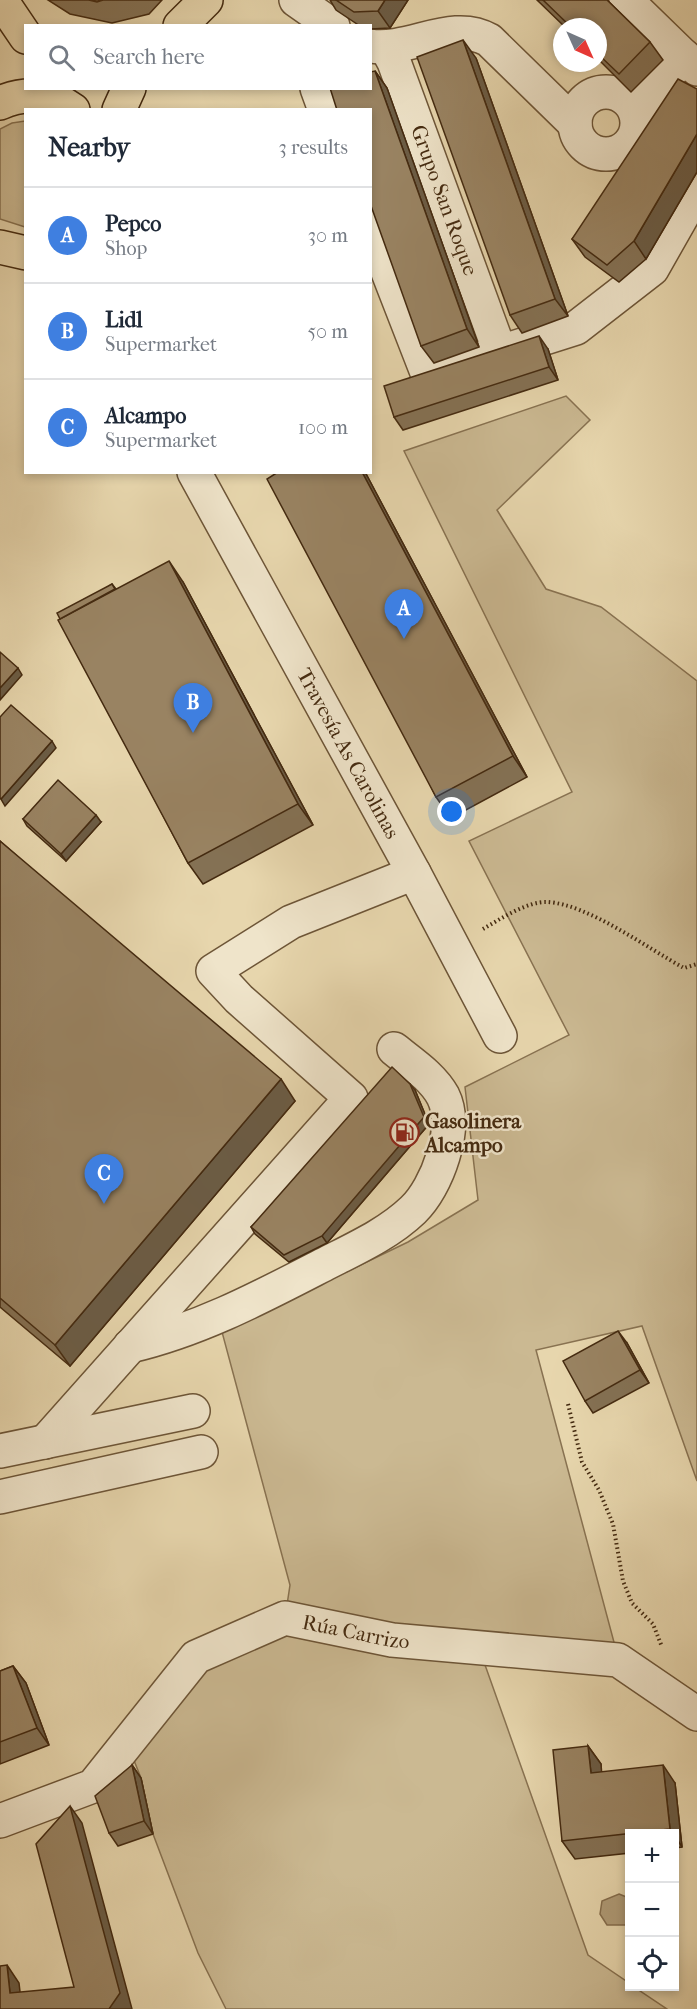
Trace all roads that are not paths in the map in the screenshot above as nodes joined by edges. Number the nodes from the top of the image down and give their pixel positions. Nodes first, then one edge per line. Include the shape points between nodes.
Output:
1 (1, 0) edge
2 (206, 0) edge
3 (626, 0) edge
4 (300, 11) edge
5 (182, 24) edge
6 (329, 24) edge
7 (24, 34) edge
8 (379, 48) edge
9 (690, 62) edge
10 (128, 90) edge
11 (318, 90) edge
12 (63, 98) edge
13 (0, 103) edge
14 (120, 108) edge
15 (325, 108) edge
16 (636, 113) junction
17 (575, 124) junction
18 (697, 190) edge
19 (372, 231) edge
20 (500, 352) junction
21 (195, 474) edge
22 (414, 873) junction
23 (500, 1036) dead end
24 (394, 1049) dead end
25 (130, 1346) junction
26 (193, 1411) dead end
27 (45, 1442) junction
28 (0, 1451) edge
29 (201, 1452) dead end
30 (0, 1497) edge
31 (697, 1714) edge
32 (0, 1821) edge

1 - 7 main road
2 - 5 main road
3 - 9 street
4 - 6 street
8 - 17 street, Grupo San Roque via 460,32 476,33 489,40
8 - 20 street, Grupo San Roque via 394,62
9 - 16 street
10 - 14 main road
11 - 15 street
12 - 13 main road via 13,97
16 - 17 street via 624,97 605,92 580,105
16 - 17 street via 638,124 631,144 612,154 591,151 582,144
18 - 20 street via 652,269 576,328
19 - 20 street via 428,375
21 - 22 street, Travesía As Carolinas
22 - 23 street, Travesía As Carolinas
22 - 25 street via 291,922 213,971 351,1098
24 - 25 street via 432,1080 444,1098 448,1131 432,1187 413,1211 370,1240 266,1294 172,1336
25 - 27 street
26 - 27 street
27 - 28 street
29 - 30 street
31 - 32 street, Rúa Carrizo via 618,1659 392,1640 285,1618 196,1657 93,1786

